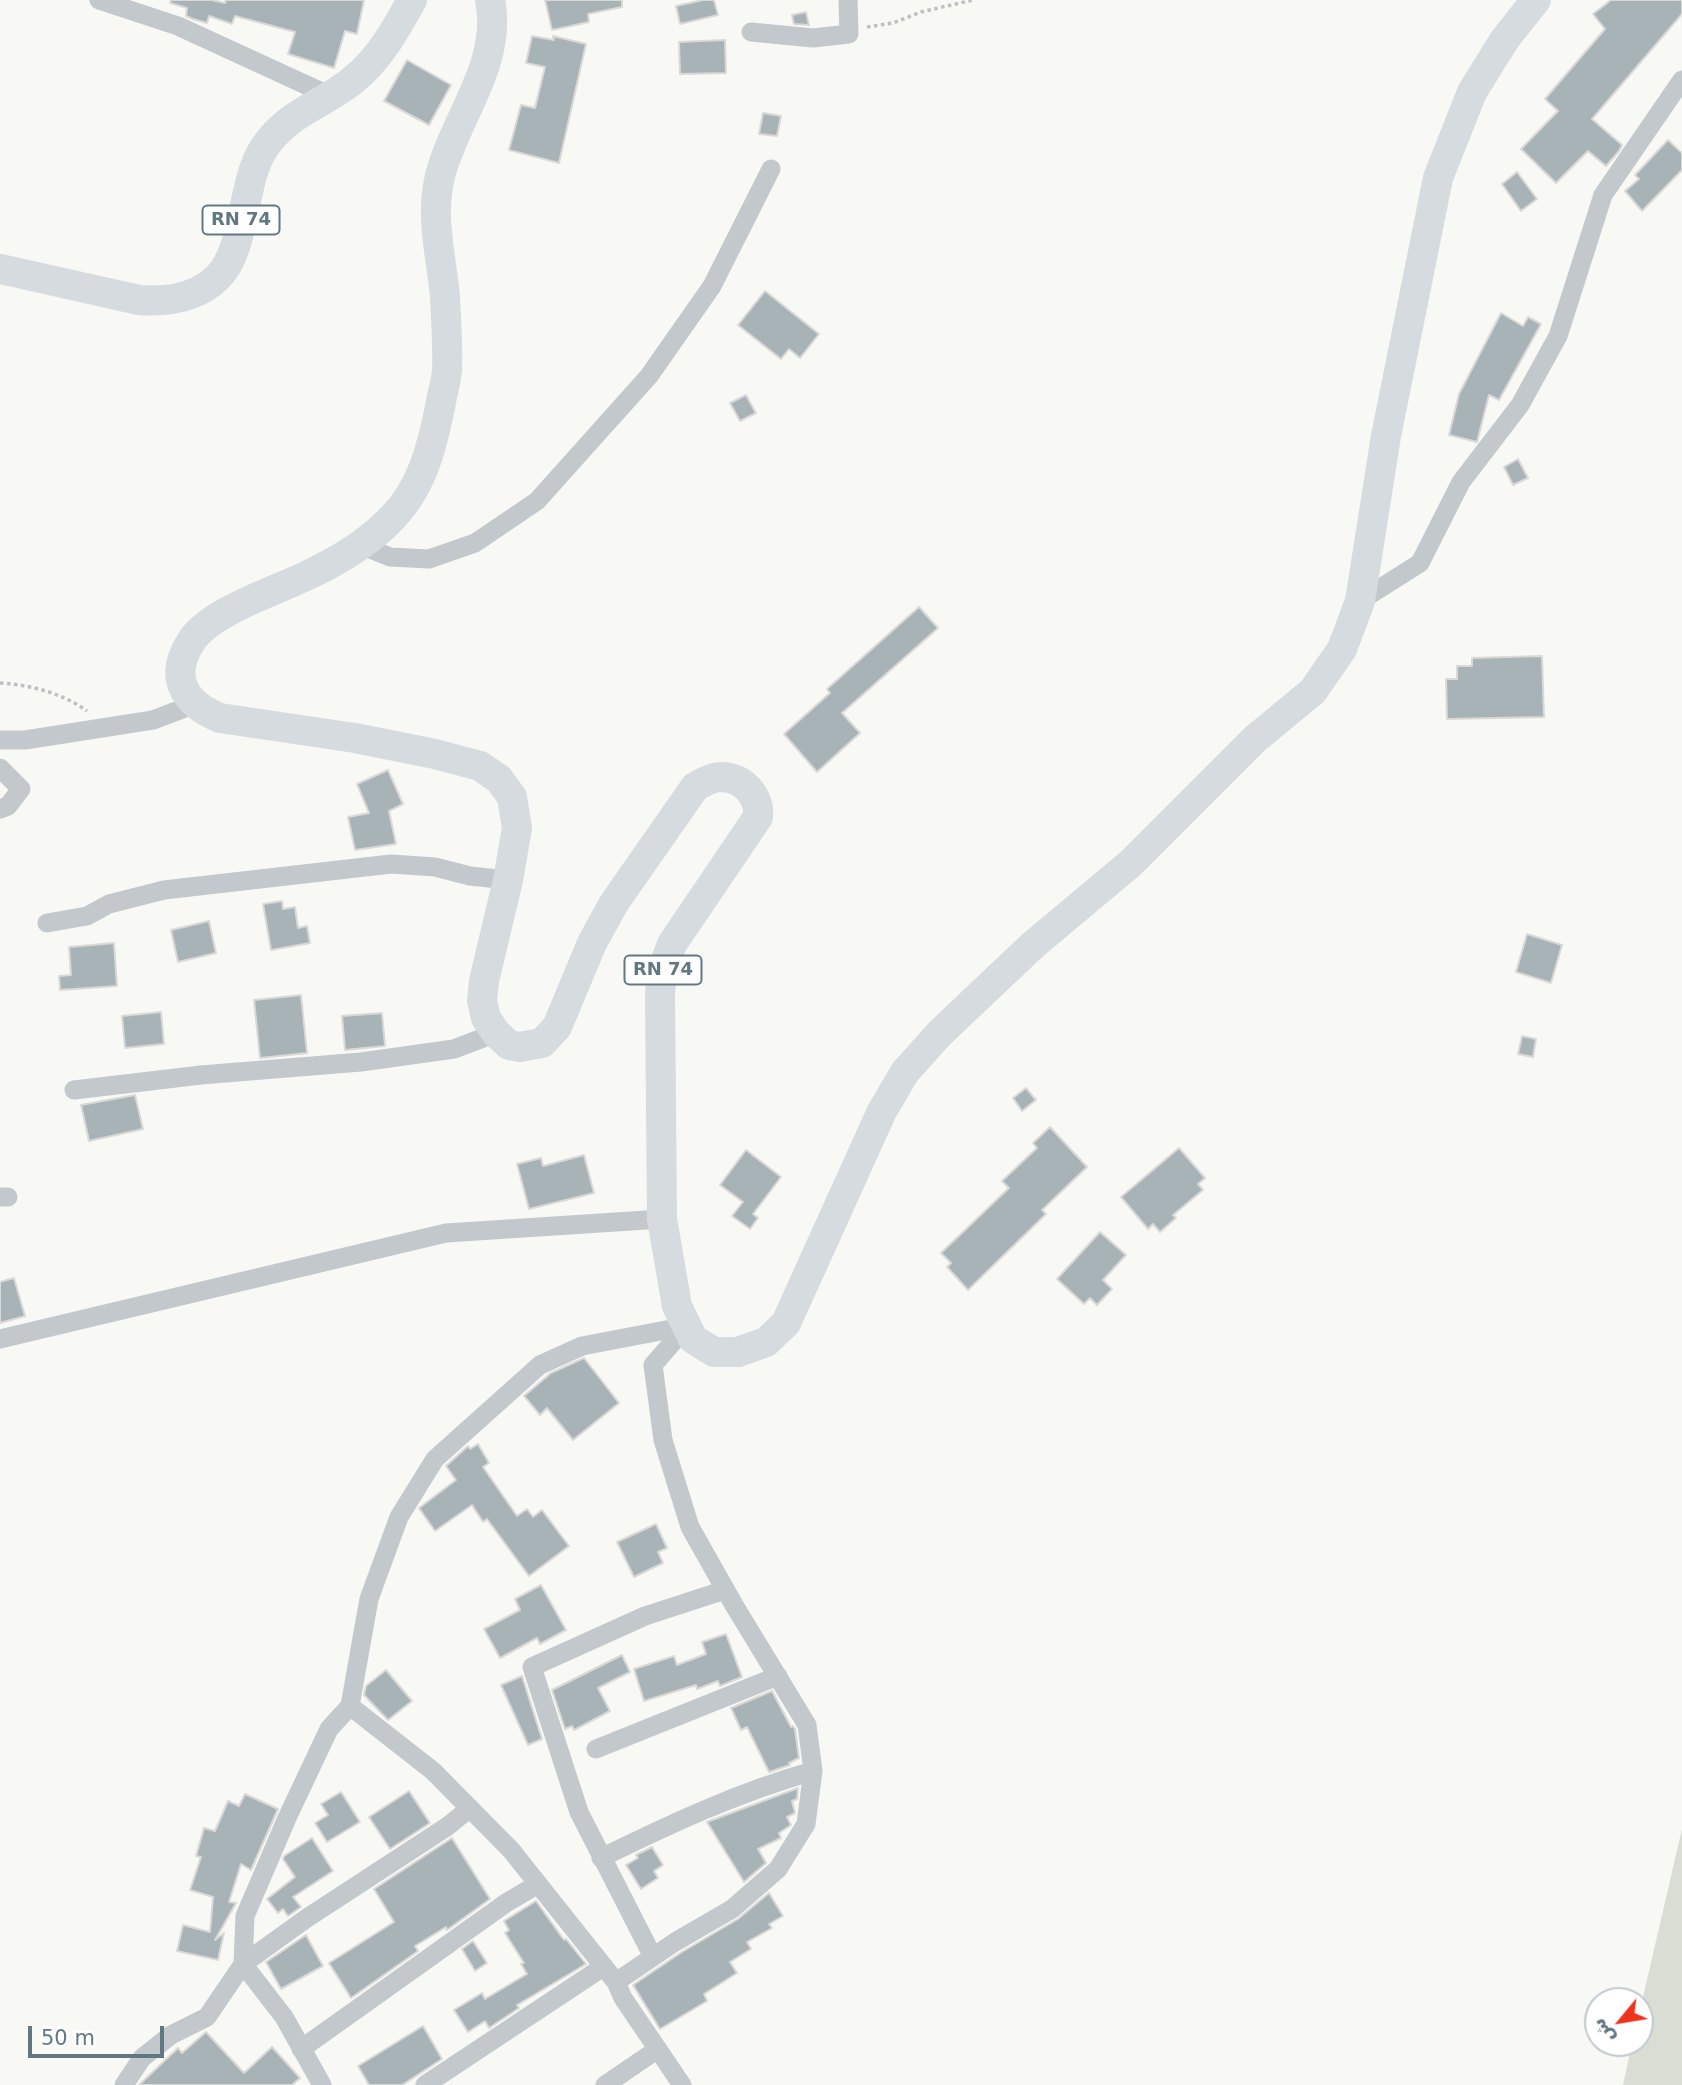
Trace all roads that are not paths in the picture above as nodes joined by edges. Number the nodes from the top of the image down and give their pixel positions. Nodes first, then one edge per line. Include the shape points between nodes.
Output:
1 (99, 0) edge
2 (412, 0) edge
3 (490, 0) edge
4 (848, 0) edge
5 (1536, 0) edge
6 (751, 32) dead end
7 (1682, 80) edge
8 (328, 95) junction
9 (771, 169) dead end
10 (0, 269) edge
11 (363, 546) junction
12 (1360, 601) junction
13 (195, 704) junction
14 (0, 740) edge
15 (0, 768) edge
16 (0, 809) edge
17 (508, 880) junction
18 (47, 923) dead end
19 (496, 1033) junction
20 (74, 1090) dead end
21 (663, 1219) junction
22 (687, 1326) junction
23 (0, 1339) edge
24 (725, 1590) junction
25 (778, 1676) junction
26 (350, 1706) junction
27 (596, 1749) dead end
28 (813, 1771) junction
29 (470, 1808) junction
30 (601, 1858) junction
31 (538, 1884) junction
32 (653, 1957) junction
33 (243, 1964) junction
34 (603, 1967) junction
35 (616, 1982) junction
36 (301, 2049) junction
37 (658, 2049) junction
38 (124, 2085) edge
39 (322, 2085) edge
40 (425, 2085) edge
41 (605, 2085) edge
42 (682, 2085) edge

1 - 8 street via 178,26
2 - 8 main road, RN 74 via 387,44 352,81
3 - 11 main road via 492,31 485,65 441,173 437,194 447,372 435,432 412,492
4 - 6 street via 849,34 813,38
5 - 12 main road, RN 74 via 1472,92 1438,178 1386,436
7 - 12 street via 1603,195 1558,336 1520,405 1461,482 1420,563
8 - 10 main road, RN 74 via 277,129 262,151 228,261 219,277 199,291 155,302
9 - 11 street via 712,286 649,376 537,501 475,543 429,559 390,557
11 - 13 main road via 249,601 194,638 181,660 180,680
12 - 22 main road, RN 74 via 1342,649 1313,691 1255,739 1131,863 1032,945 905,1072 882,1111 786,1323 766,1342 726,1353 703,1347
13 - 14 street via 153,720
13 - 17 main road via 238,723 355,738 480,766 499,779 512,797 517,828
15 - 16 street via 21,789
17 - 18 street via 391,864 164,890 108,904 87,916
17 - 19 main road via 482,1001
19 - 20 street via 453,1049 374,1060
19 - 21 main road, RN 74 via 509,1045 520,1047 542,1043 551,1036 614,903 695,787 721,777 740,782 754,794 758,817 672,944 663,968
21 - 22 main road, RN 74 via 677,1306
21 - 23 street via 446,1233
22 - 24 street via 653,1365 663,1440 690,1527
22 - 26 street via 582,1346 540,1365 435,1460 399,1517 369,1598
24 - 25 street
24 - 30 street via 645,1616 531,1667 579,1812
25 - 27 street
25 - 28 street via 807,1724
26 - 29 street via 433,1771
26 - 33 street via 329,1729 245,1916
28 - 30 street via 680,1819
28 - 32 street via 806,1824 778,1869 732,1909
29 - 31 street
29 - 33 street
30 - 32 street
31 - 34 street
31 - 36 street
32 - 35 street
33 - 36 street via 284,2017
33 - 38 street via 207,2017 171,2035 142,2058
34 - 35 street
34 - 40 street
35 - 37 street
36 - 39 street
37 - 41 street
37 - 42 street

